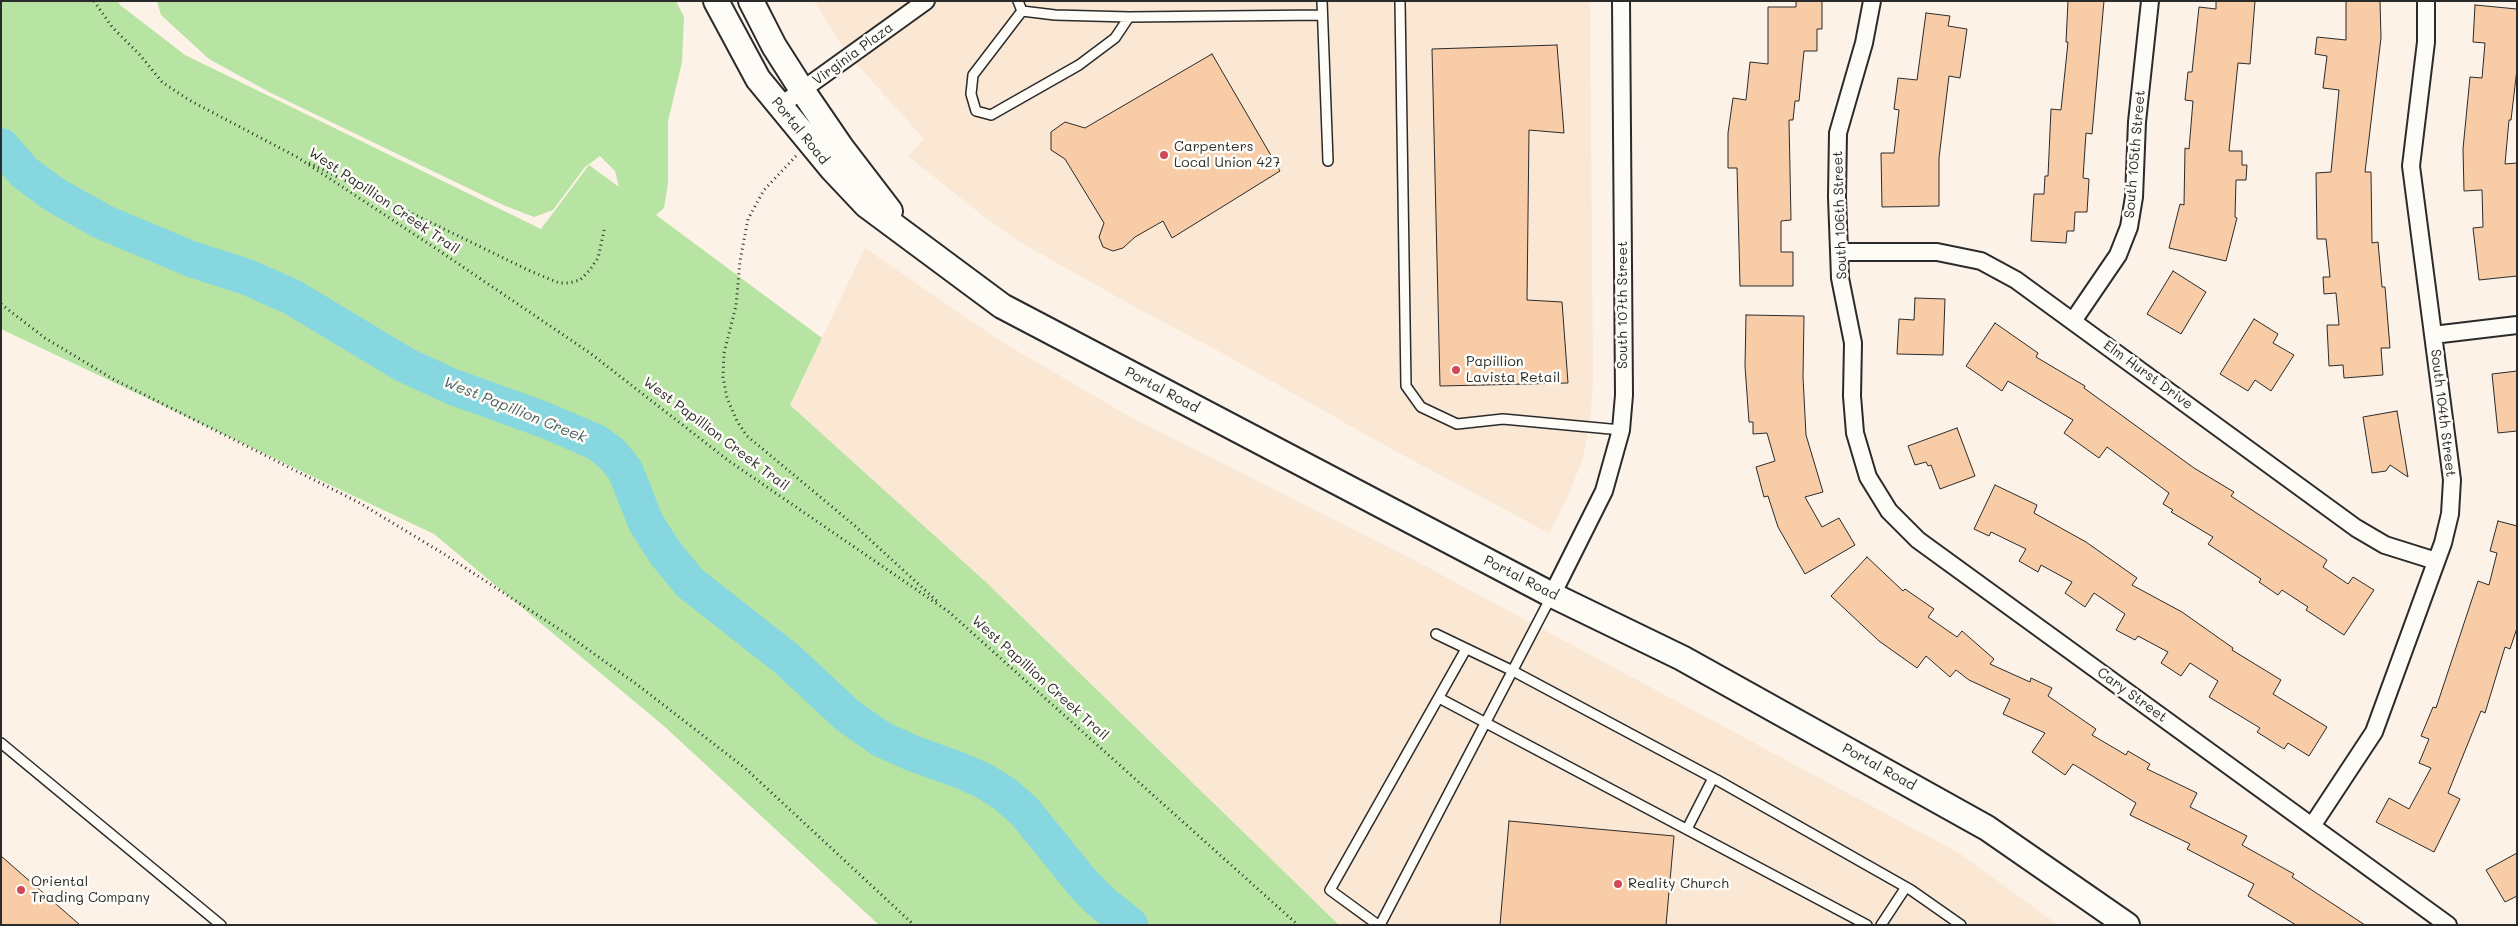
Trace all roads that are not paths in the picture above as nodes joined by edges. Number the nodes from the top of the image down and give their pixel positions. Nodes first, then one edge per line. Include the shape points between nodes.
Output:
1 (716, 1) edge
2 (751, 1) edge
3 (1018, 1) edge
4 (1322, 1) edge
5 (1400, 1) edge
6 (1621, 1) edge
7 (1872, 1) edge
8 (2150, 1) edge
9 (2426, 1) edge
10 (918, 4) edge
11 (1022, 11) junction
12 (1322, 15) junction
13 (1129, 17) junction
14 (802, 90) junction
15 (780, 106) junction
16 (1328, 161) dead end
17 (911, 238) junction
18 (1839, 252) junction
19 (2073, 321) junction
20 (2517, 324) edge
21 (2433, 335) junction
22 (1621, 430) junction
23 (1855, 433) joint
24 (2436, 561) junction
25 (1552, 595) junction
26 (1436, 634) dead end
27 (1466, 650) junction
28 (1513, 671) junction
29 (1439, 698) junction
30 (1486, 723) junction
31 (1, 743) edge
32 (1713, 778) junction
33 (2312, 826) junction
34 (1687, 829) junction
35 (1906, 887) junction
36 (221, 925) edge
37 (1379, 925) edge
38 (1867, 925) edge
39 (1881, 925) edge
40 (1960, 925) edge
41 (2127, 925) edge
42 (2448, 925) edge

1 - 15 main road, Portal Road via 758,79
2 - 14 main road, Portal Road
3 - 11 lane
4 - 12 lane
5 - 22 lane via 1406,386 1421,407 1457,424 1503,419
6 - 22 street, South 107th Street via 1624,395
7 - 18 street, South 106th Street via 1864,43 1838,132
8 - 19 street, South 105th Street via 2129,227 2118,255
9 - 21 street, South 104th Street via 2426,42 2412,166
10 - 14 street, Virginia Plaza
11 - 13 lane
11 - 13 lane via 973,75 971,94 976,111 991,115 1079,65 1115,38
12 - 13 lane
12 - 16 lane
14 - 15 street, Virginia Plaza
14 - 17 main road, Portal Road
15 - 17 main road, Portal Road via 809,144 866,205
17 - 25 main road, Portal Road via 1002,306
18 - 19 street, Elm Hurst Drive via 1937,252 1981,261 2016,280
18 - 23 street, South 106th Street via 1840,278 1853,343
19 - 24 street, Elm Hurst Drive via 2356,528 2386,545
20 - 21 street
21 - 24 street, South 104th Street via 2452,480 2450,514
22 - 25 street, South 107th Street via 1604,491
23 - 33 street, Cary Street via 1868,476 1889,511 1918,540
24 - 33 street, South 104th Street via 2374,732
25 - 28 lane
25 - 41 main road, Portal Road via 1682,658 1987,828
26 - 27 lane
27 - 28 lane
27 - 29 lane
28 - 30 lane
28 - 32 lane
29 - 30 lane
29 - 37 lane via 1330,890
30 - 34 lane
30 - 37 lane
31 - 36 lane
32 - 34 lane
32 - 35 lane
33 - 42 street, Cary Street
34 - 38 lane
35 - 39 lane
35 - 40 lane

